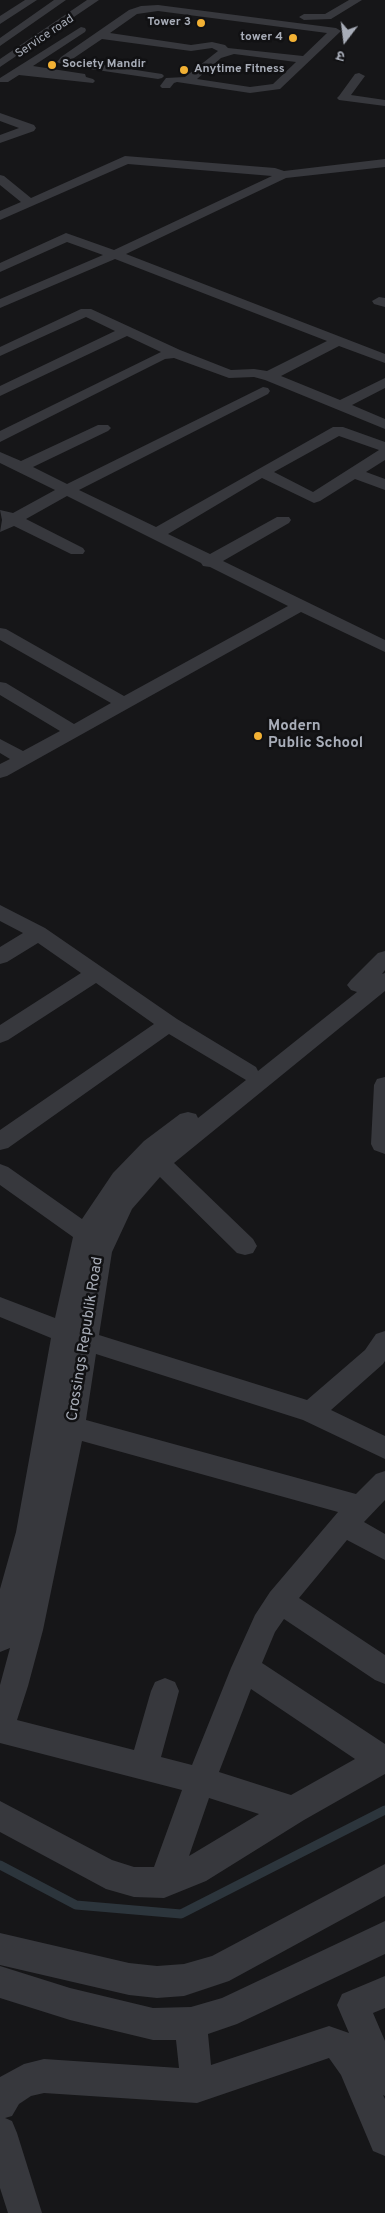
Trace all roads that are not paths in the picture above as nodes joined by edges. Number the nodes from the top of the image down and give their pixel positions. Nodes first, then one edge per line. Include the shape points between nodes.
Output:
1 (32, 0) edge
2 (61, 0) edge
3 (77, 0) edge
4 (94, 0) edge
5 (357, 0) edge
6 (162, 4) edge
7 (242, 18) junction
8 (0, 21) edge
9 (87, 26) dead end
10 (100, 35) junction
11 (0, 43) edge
12 (212, 45) junction
13 (191, 48) junction
14 (0, 51) edge
15 (234, 51) junction
16 (178, 59) dead end
17 (306, 60) junction
18 (0, 64) edge
19 (21, 70) junction
20 (359, 76) dead end
21 (1, 80) edge
22 (188, 80) junction
23 (161, 81) junction
24 (99, 83) dead end
25 (385, 103) edge
26 (0, 117) edge
27 (0, 139) edge
28 (385, 163) edge
29 (283, 175) junction
30 (0, 179) edge
31 (30, 203) junction
32 (0, 216) edge
33 (113, 255) junction
34 (0, 268) edge
35 (7, 282) edge
36 (29, 292) junction
37 (0, 304) edge
38 (126, 331) junction
39 (338, 341) junction
40 (0, 352) edge
41 (175, 353) junction
42 (385, 359) edge
43 (269, 376) junction
44 (385, 382) edge
45 (263, 391) dead end
46 (0, 392) edge
47 (340, 405) junction
48 (385, 424) edge
49 (103, 428) dead end
50 (0, 437) edge
51 (385, 447) edge
52 (385, 453) edge
53 (0, 457) edge
54 (21, 467) junction
55 (262, 472) junction
56 (355, 473) junction
57 (385, 485) edge
58 (67, 490) junction
59 (4, 520) edge
60 (283, 520) dead end
61 (156, 534) junction
62 (77, 551) dead end
63 (209, 562) junction
64 (300, 606) junction
65 (0, 633) edge
66 (385, 647) edge
67 (0, 687) edge
68 (123, 703) junction
69 (73, 730) junction
70 (0, 745) edge
71 (22, 758) junction
72 (0, 772) edge
73 (0, 912) edge
74 (38, 933) junction
75 (0, 957) edge
76 (385, 958) edge
77 (95, 974) junction
78 (385, 980) edge
79 (169, 1024) junction
80 (0, 1036) edge
81 (248, 1073) junction
82 (385, 1085) edge
83 (0, 1142) edge
84 (385, 1146) edge
85 (159, 1162) junction
86 (0, 1173) edge
87 (86, 1234) junction
88 (245, 1246) dead end
89 (0, 1307) edge
90 (75, 1337) junction
91 (385, 1341) edge
92 (311, 1412) junction
93 (61, 1424) junction
94 (385, 1448) edge
95 (385, 1482) edge
96 (352, 1515) junction
97 (385, 1548) edge
98 (280, 1601) junction
99 (0, 1639) edge
100 (245, 1668) junction
101 (385, 1671) edge
102 (166, 1691) dead end
103 (0, 1727) edge
104 (383, 1759) edge
105 (144, 1766) junction
106 (201, 1781) junction
107 (293, 1810) junction
108 (0, 1816) edge
109 (385, 1879) edge
110 (164, 1883) junction
111 (385, 1937) edge
112 (0, 1948) edge
113 (0, 1982) edge
114 (385, 1992) edge
115 (191, 2022) junction
116 (385, 2079) edge
117 (197, 2086) junction
118 (0, 2104) edge
119 (0, 2133) edge
120 (385, 2139) edge
121 (25, 2213) edge

1 - 8 street
2 - 11 street
3 - 14 street
4 - 18 street
5 - 6 street via 320,18
6 - 7 street
6 - 10 street via 133,12
7 - 12 street
7 - 17 street via 336,30
9 - 19 street, Service road
10 - 13 street
10 - 23 street via 63,62
12 - 13 street
12 - 15 street
13 - 16 street
15 - 17 street
15 - 22 street via 216,56
17 - 22 street via 276,87 265,89
19 - 21 street, Service road
19 - 23 street
19 - 24 street
20 - 25 street via 343,98
22 - 23 street
26 - 27 street via 30,128
28 - 29 street
29 - 31 street via 125,160
29 - 33 street
30 - 31 street
31 - 32 street
33 - 34 street via 66,237
33 - 36 street
33 - 39 street
35 - 36 street
36 - 37 street
38 - 40 street via 86,312
38 - 41 street
38 - 46 street
39 - 42 street
39 - 43 street
41 - 43 street via 229,374
41 - 50 street via 161,356
43 - 47 street
44 - 47 street
45 - 58 street
47 - 48 street
49 - 54 street
51 - 55 street via 338,430
52 - 56 street
53 - 54 street
54 - 58 street
55 - 56 street via 314,498
55 - 61 street
56 - 57 street
58 - 59 street
58 - 61 street
59 - 62 street
60 - 63 street
61 - 63 street
63 - 64 street
64 - 66 street
64 - 68 street
65 - 68 street
67 - 69 street
68 - 69 street
69 - 71 street
70 - 71 street
71 - 72 street
73 - 74 street
74 - 75 street
74 - 77 street
76 - 81 street via 363,981
77 - 79 street
77 - 80 street
78 - 85 street, Crossings Republik Road
79 - 81 street
79 - 83 street
81 - 87 street via 152,1147 102,1204
82 - 84 street via 382,1144
85 - 88 street
85 - 90 street, Crossings Republik Road via 123,1203 109,1229
86 - 87 street
87 - 90 street via 75,1286
89 - 90 street
90 - 92 street
90 - 93 street, Crossings Republik Road
91 - 92 street via 374,1357
92 - 94 street
93 - 96 street
93 - 99 street
93 - 103 street, Crossings Republik Road via 29,1630
95 - 96 street
96 - 97 street
96 - 98 street
98 - 100 street via 265,1624
98 - 101 street
100 - 104 street
100 - 106 street
102 - 105 street
103 - 105 street
104 - 107 street
105 - 106 street
106 - 107 street
106 - 110 street
107 - 110 street via 195,1870
108 - 110 street via 106,1874 134,1882
109 - 112 street via 218,1970 184,1980 129,1979
111 - 115 street via 226,2013
113 - 115 street via 70,2004 153,2024
114 - 116 street via 353,2005
115 - 117 street
117 - 118 street via 44,2076 24,2081 7,2092
117 - 120 street via 329,2042 342,2047 353,2063
119 - 121 street

